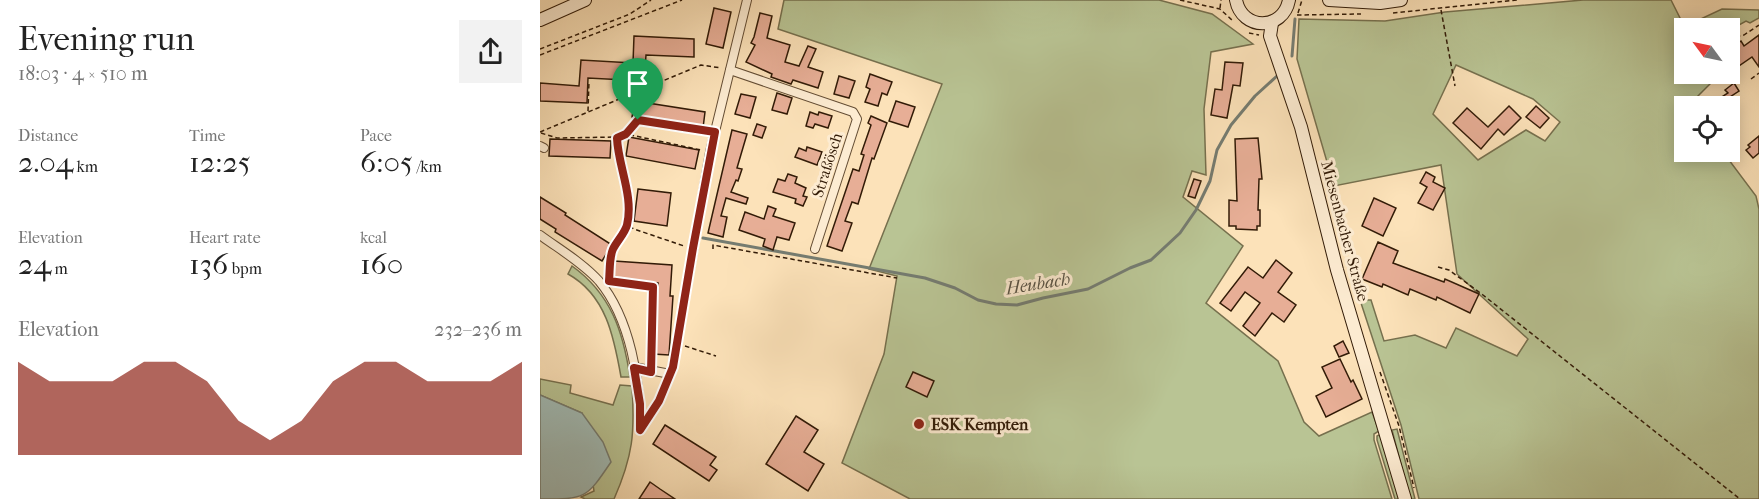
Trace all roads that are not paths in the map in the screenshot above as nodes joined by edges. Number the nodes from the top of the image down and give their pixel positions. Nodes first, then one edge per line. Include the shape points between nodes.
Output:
1 (585, 0) edge
2 (747, 0) edge
3 (1236, 0) edge
4 (1289, 0) edge
5 (1329, 0) edge
6 (1401, 0) edge
7 (540, 20) edge
8 (1272, 23) junction
9 (730, 70) junction
10 (540, 235) edge
11 (815, 249) dead end
12 (634, 368) junction
13 (670, 374) junction
14 (1405, 499) edge

1 - 7 street
2 - 9 street
3 - 8 street via 1246,18 1259,24
4 - 8 street via 1284,13
5 - 6 street
8 - 14 street, Miesenbacher Straße via 1270,36 1301,127 1337,270
9 - 11 street, Straßösch via 853,112 857,119
9 - 13 street via 710,152
10 - 12 street via 592,274 615,304
12 - 13 street
12 - 13 street via 640,430 659,401

